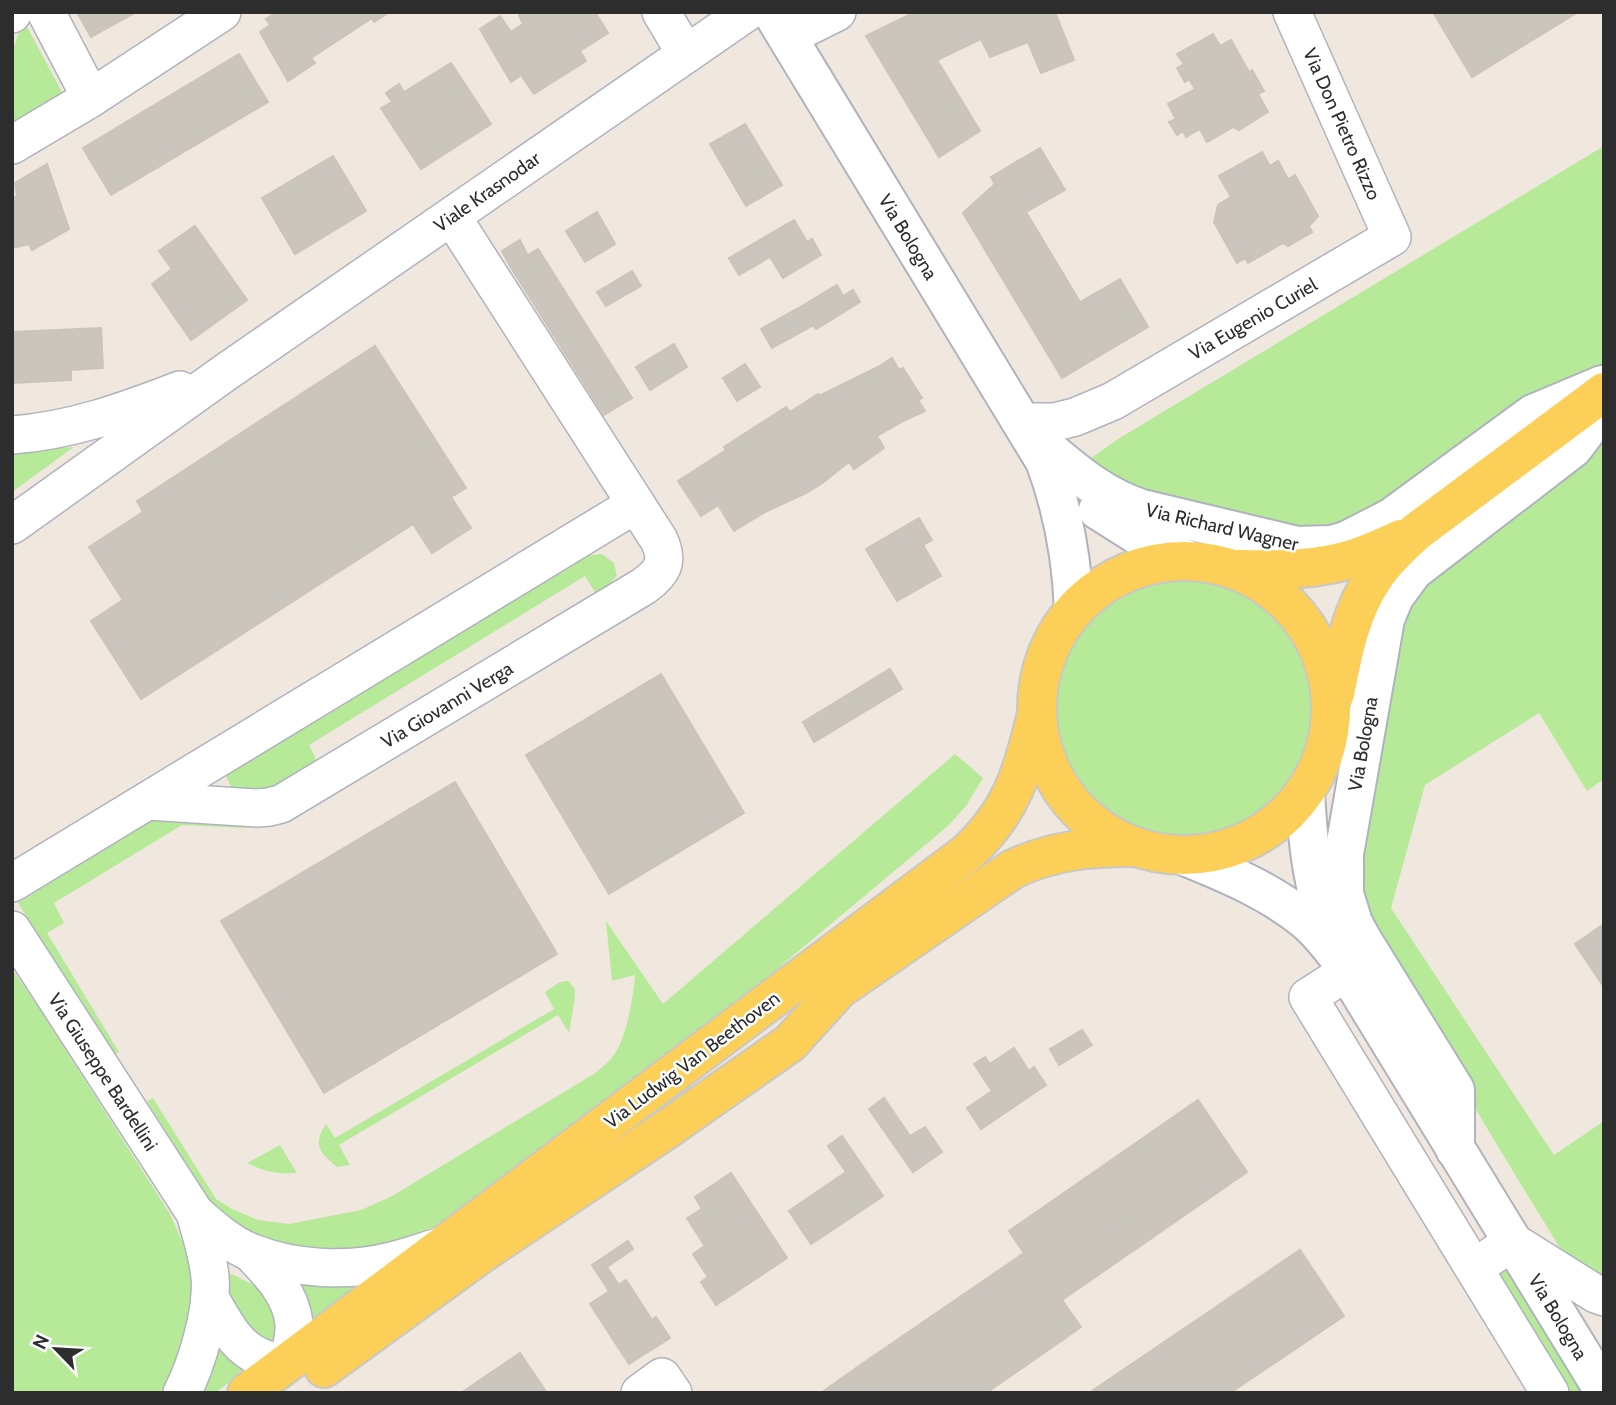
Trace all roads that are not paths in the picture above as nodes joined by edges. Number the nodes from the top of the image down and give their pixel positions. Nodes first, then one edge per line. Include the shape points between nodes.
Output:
1 (46, 12) edge
2 (222, 12) edge
3 (661, 12) edge
4 (747, 12) edge
5 (837, 12) edge
6 (1292, 12) edge
7 (780, 25) edge
8 (686, 54) junction
9 (91, 98) junction
10 (12, 145) edge
11 (452, 217) junction
12 (1392, 237) joint
13 (226, 372) junction
14 (1604, 384) edge
15 (1604, 392) edge
16 (1113, 401) junction
17 (1604, 407) edge
18 (12, 435) edge
19 (1041, 446) junction
20 (636, 504) junction
21 (12, 525) edge
22 (1416, 532) junction
23 (1189, 561) junction
24 (1234, 569) junction
25 (1074, 610) junction
26 (1332, 709) junction
27 (1037, 714) junction
28 (1305, 792) junction
29 (148, 802) junction
30 (1135, 847) junction
31 (1182, 855) junction
32 (12, 884) edge
33 (12, 930) edge
34 (1342, 964) junction
35 (1413, 1080) junction
36 (1374, 1104) junction
37 (1455, 1149) junction
38 (195, 1213) junction
39 (1513, 1242) junction
40 (444, 1245) junction
41 (251, 1253) junction
42 (1475, 1267) junction
43 (1604, 1297) edge
44 (210, 1298) junction
45 (294, 1379) edge
46 (1604, 1391) edge
47 (182, 1393) edge
48 (247, 1393) edge
49 (1550, 1393) edge

1 - 9 street
2 - 9 street
3 - 8 street
4 - 8 street, Viale Krasnodar
5 - 7 street
6 - 12 street, Via Don Pietro Rizzo
7 - 19 street, Via Bologna
8 - 11 street, Viale Krasnodar
9 - 10 street
11 - 13 street, Viale Krasnodar
11 - 20 street, Via Giovanni Verga
12 - 16 street, Via Eugenio Curiel
13 - 18 street, Viale Krasnodar via 107,416
13 - 21 street, Viale Krasnodar
14 - 19 street, Via Richard Wagner via 1533,414 1391,519 1331,545 1297,546 1125,504 1100,491
15 - 22 main road, Via Richard Wagner
16 - 19 street, Via Eugenio Curiel via 1086,430
16 - 19 street, Via Eugenio Curiel via 1055,422
17 - 37 street, Via Bologna via 1573,448 1413,571 1394,597 1385,620 1344,854 1344,894 1361,938 1455,1090
19 - 23 street, Via Bologna via 1083,499
19 - 25 street, Via Bologna via 1065,531
20 - 29 street
20 - 29 street, Via Giovanni Verga via 665,552 660,570 644,586 281,804 257,808
22 - 24 main road, Via Richard Wagner via 1339,563 1298,569
22 - 26 main road, Via Richard Wagner via 1390,557 1366,591 1345,645
23 - 24 main road, Via Bologna
23 - 25 main road, Via Bologna via 1134,570 1107,583
24 - 26 main road, Via Bologna via 1279,595 1308,628 1324,662
25 - 27 main road, Via Bologna via 1048,653
26 - 28 main road, Via Bologna via 1322,760
27 - 30 main road, Via Bologna via 1046,757 1069,799 1099,828
27 - 40 main road, Via Ludwig Van Beethoven via 1026,760 1009,800 967,853
28 - 31 main road, Via Bologna via 1288,813 1254,837 1213,853
28 - 34 street, Via Bologna via 1313,875
29 - 32 street
30 - 31 main road, Via Bologna
30 - 45 main road, Via Ludwig Van Beethoven via 1064,852 1013,869 839,989 790,1043
31 - 34 street, Via Bologna via 1219,870 1303,918
33 - 38 street, Via Giuseppe Bardellini
34 - 35 street, Via Bologna
34 - 36 street via 1308,997
35 - 36 street
35 - 37 street, Via Bologna
36 - 42 street
37 - 39 street, Via Bologna
38 - 41 street, Via Giuseppe Bardellini
38 - 44 street, Via Giuseppe Bardellini via 206,1249
39 - 42 street
39 - 43 street
39 - 46 street, Via Bologna
40 - 41 street, Via Giuseppe Bardellini via 357,1266 299,1265
40 - 45 main road, Via Ludwig Van Beethoven
41 - 45 street, Via Giuseppe Bardellini via 289,1302 294,1323
42 - 49 street
44 - 45 street, Via Giuseppe Bardellini via 246,1350
44 - 47 street, Via Giuseppe Bardellini via 200,1346
45 - 48 main road, Via Ludwig Van Beethoven

